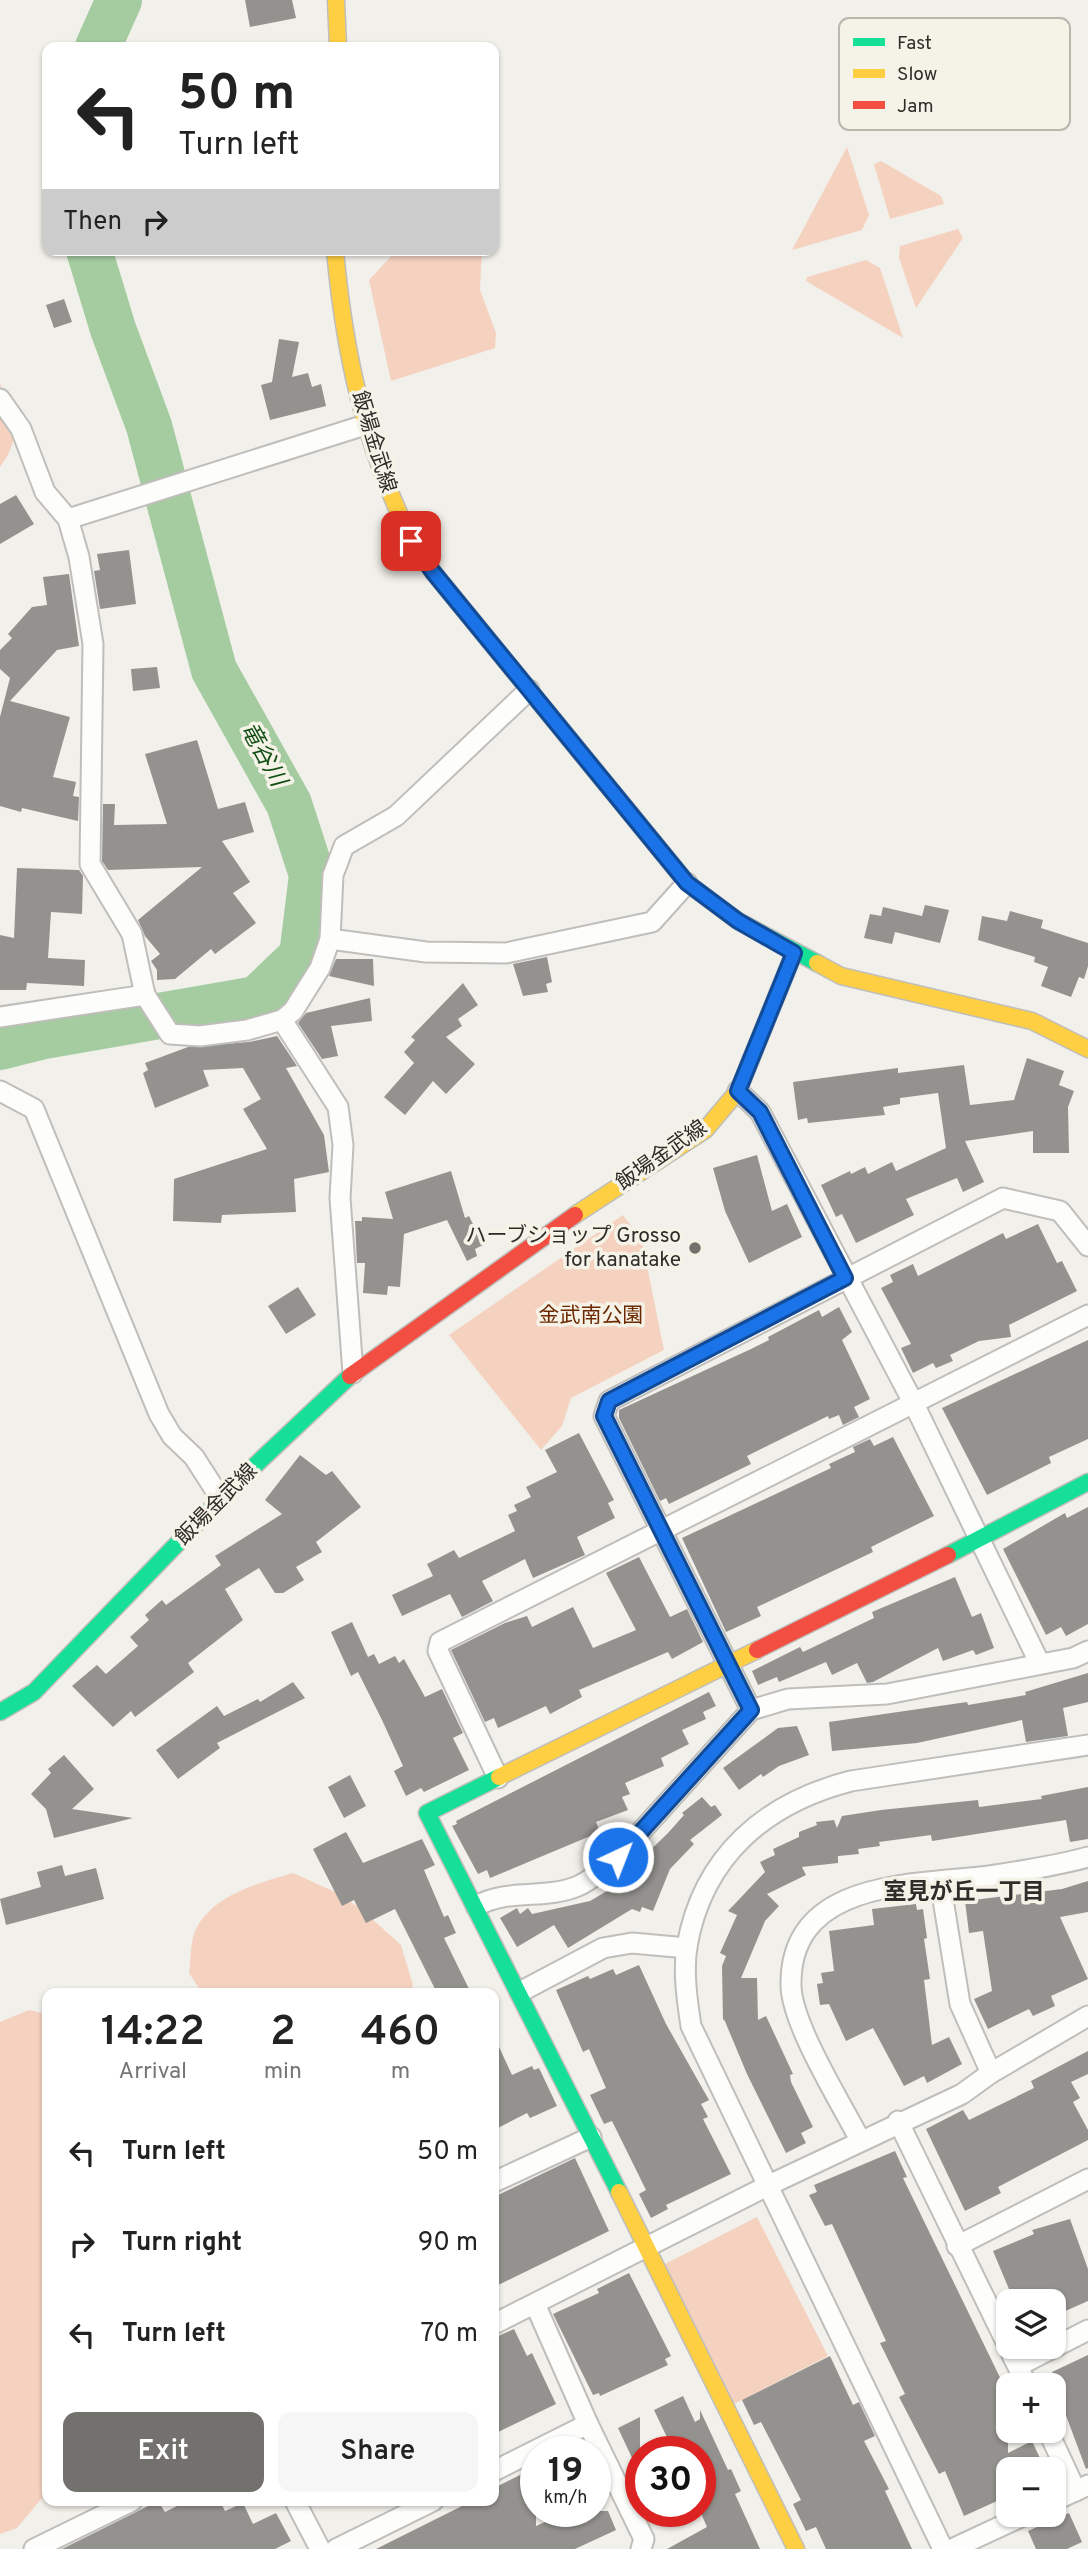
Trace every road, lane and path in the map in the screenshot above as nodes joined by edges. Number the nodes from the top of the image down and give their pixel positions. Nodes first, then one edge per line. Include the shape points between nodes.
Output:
1 (336, 0) edge
2 (338, 42) edge
3 (336, 256) edge
4 (0, 399) edge
5 (365, 425) junction
6 (68, 519) junction
7 (529, 690) junction
8 (687, 883) junction
9 (330, 939) junction
10 (794, 953) junction
11 (145, 995) junction
12 (0, 1017) edge
13 (282, 1020) junction
14 (1088, 1049) edge
15 (0, 1091) edge
16 (738, 1091) junction
17 (1088, 1245) edge
18 (845, 1278) junction
19 (1088, 1315) edge
20 (353, 1373) junction
21 (914, 1404) junction
22 (1088, 1482) edge
23 (221, 1499) junction
24 (661, 1532) junction
25 (979, 1540) junction
26 (1088, 1651) edge
27 (1039, 1662) junction
28 (728, 1663) junction
29 (751, 1710) junction
30 (0, 1712) edge
31 (1088, 1745) edge
32 (498, 1778) junction
33 (1088, 1857) edge
34 (940, 1881) junction
35 (476, 1906) junction
36 (687, 1948) junction
37 (520, 1992) junction
38 (1088, 2015) edge
39 (990, 2073) junction
40 (898, 2122) junction
41 (591, 2137) junction
42 (860, 2140) junction
43 (1088, 2179) edge
44 (499, 2180) edge
45 (769, 2185) junction
46 (957, 2246) junction
47 (647, 2247) junction
48 (535, 2304) junction
49 (499, 2322) edge
50 (996, 2322) edge
51 (1088, 2330) edge
52 (1014, 2359) edge
53 (1018, 2366) junction
54 (1021, 2373) edge
55 (588, 2424) junction
56 (1055, 2443) edge
57 (499, 2468) edge
58 (1082, 2488) edge
59 (1066, 2495) edge
60 (122, 2506) edge
61 (298, 2506) edge
62 (423, 2506) edge
63 (999, 2527) edge
64 (34, 2549) edge
65 (320, 2549) edge
66 (336, 2549) edge
67 (642, 2549) edge
68 (796, 2549) edge
69 (943, 2549) edge
70 (952, 2549) edge

1 - 2 main road
3 - 5 main road, 飯場金武線 via 342,313
4 - 6 street via 21,429 45,492
5 - 6 street
5 - 7 main road, 飯場金武線 via 393,507 411,541
6 - 11 street via 93,644 90,864 132,934
7 - 8 main road, 飯場金武線
7 - 9 street via 396,816 344,846 333,875
8 - 9 street via 652,922 506,953 426,952
8 - 10 main road, 飯場金武線 via 738,921
9 - 13 street via 320,968 293,1011
10 - 14 main road via 841,976 1032,1021
10 - 16 main road, 飯場金武線
11 - 12 street
11 - 13 street via 170,1034 220,1035
13 - 20 street via 338,1107
15 - 23 street via 34,1109 159,1414
16 - 18 street via 760,1112
16 - 20 main road, 飯場金武線 via 705,1130 553,1230
17 - 18 street via 1060,1211 1003,1198
18 - 21 street
18 - 24 street via 609,1401 604,1416
19 - 21 street
20 - 23 main road, 飯場金武線
21 - 24 street
21 - 25 street
22 - 25 main road
23 - 30 main road, 飯場金武線 via 34,1692
24 - 28 street
24 - 32 street via 440,1642 438,1651
25 - 27 street
25 - 28 main road
26 - 27 street via 1073,1658
27 - 29 street via 887,1694 788,1699
28 - 29 street
28 - 32 main road
29 - 35 street via 618,1857 599,1872 578,1886 493,1897
31 - 36 street via 850,1781 790,1802 757,1825 720,1864 699,1901
32 - 35 main road via 427,1814
33 - 34 street
34 - 39 street via 960,2004
34 - 42 street via 870,1890 824,1911 799,1942 791,1986 799,2020
35 - 37 main road
36 - 37 street via 632,1943 603,1948
36 - 45 street via 691,2026
37 - 41 main road
38 - 39 street
39 - 40 street via 962,2094
40 - 42 street
40 - 46 street
41 - 44 street
41 - 47 main road
42 - 45 street
43 - 46 street
45 - 47 street
45 - 69 street
46 - 50 street
47 - 48 street
47 - 68 main road
48 - 49 street
48 - 55 street
51 - 53 street
52 - 53 street
53 - 54 street
55 - 57 street
55 - 67 street via 644,2539
56 - 58 street
58 - 59 street
60 - 64 street
61 - 65 street
62 - 66 street
63 - 70 street

